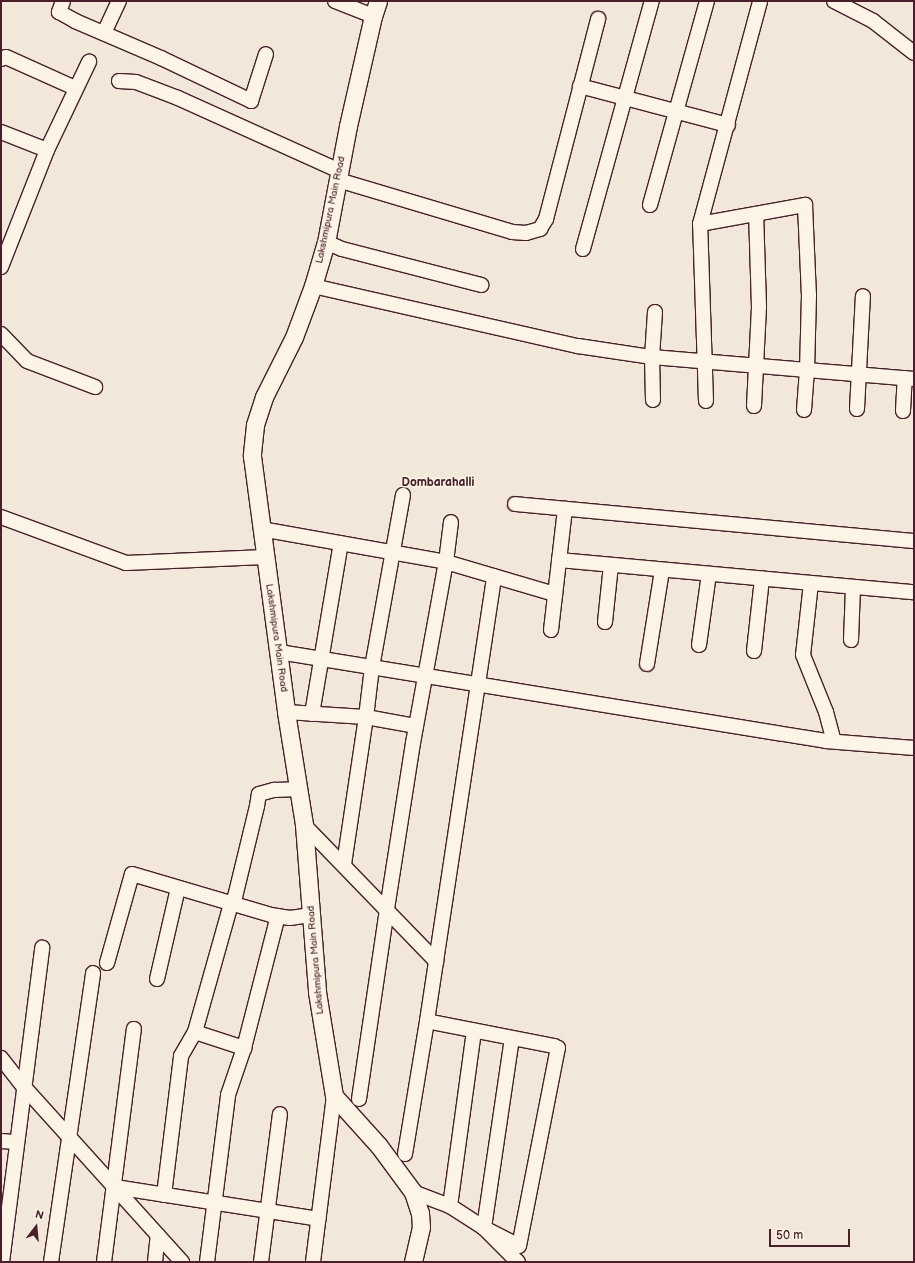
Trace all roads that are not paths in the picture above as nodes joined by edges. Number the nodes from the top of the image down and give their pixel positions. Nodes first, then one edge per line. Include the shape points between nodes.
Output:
1 (63, 1) edge
2 (119, 1) edge
3 (335, 1) edge
4 (652, 1) edge
5 (706, 1) edge
6 (760, 1) edge
7 (834, 1) edge
8 (376, 9) edge
9 (598, 19) dead end
10 (104, 33) junction
11 (914, 53) edge
12 (266, 54) dead end
13 (1, 59) edge
14 (89, 62) dead end
15 (119, 81) dead end
16 (580, 86) junction
17 (75, 88) junction
18 (626, 98) junction
19 (675, 111) junction
20 (728, 125) junction
21 (1, 132) edge
22 (47, 150) junction
23 (339, 175) junction
24 (650, 205) dead end
25 (756, 214) junction
26 (700, 224) junction
27 (326, 242) junction
28 (583, 249) dead end
29 (1, 267) edge
30 (481, 285) dead end
31 (313, 286) junction
32 (862, 296) dead end
33 (655, 312) dead end
34 (1, 334) edge
35 (652, 357) junction
36 (705, 362) junction
37 (757, 366) junction
38 (807, 370) junction
39 (859, 374) junction
40 (910, 378) edge
41 (95, 387) dead end
42 (653, 400) dead end
43 (706, 401) dead end
44 (754, 406) dead end
45 (857, 409) dead end
46 (804, 410) dead end
47 (903, 411) dead end
48 (403, 494) dead end
49 (516, 504) dead end
50 (565, 509) junction
51 (1, 517) edge
52 (451, 522) dead end
53 (261, 529) junction
54 (914, 541) edge
55 (341, 543) junction
56 (394, 552) junction
57 (265, 557) junction
58 (559, 560) junction
59 (446, 562) junction
60 (611, 565) junction
61 (662, 570) junction
62 (709, 574) junction
63 (494, 576) junction
64 (762, 578) junction
65 (811, 583) junction
66 (853, 587) junction
67 (914, 592) edge
68 (555, 594) junction
69 (605, 622) dead end
70 (551, 630) dead end
71 (850, 640) dead end
72 (699, 645) dead end
73 (754, 651) dead end
74 (279, 652) junction
75 (321, 660) junction
76 (647, 664) dead end
77 (372, 667) junction
78 (425, 676) junction
79 (477, 683) junction
80 (286, 712) junction
81 (312, 714) junction
82 (366, 717) junction
83 (416, 726) junction
84 (834, 742) junction
85 (914, 748) edge
86 (299, 789) junction
87 (304, 825) junction
88 (344, 864) junction
89 (178, 888) junction
90 (231, 904) junction
91 (387, 909) junction
92 (312, 915) junction
93 (278, 916) junction
94 (42, 948) dead end
95 (436, 961) junction
96 (107, 963) dead end
97 (93, 973) dead end
98 (157, 979) dead end
99 (427, 1021) junction
100 (134, 1029) dead end
101 (474, 1031) junction
102 (196, 1032) junction
103 (512, 1038) junction
104 (244, 1048) junction
105 (1, 1058) edge
106 (24, 1087) junction
107 (334, 1096) junction
108 (359, 1099) dead end
109 (280, 1114) dead end
110 (69, 1137) junction
111 (1, 1141) edge
112 (17, 1142) junction
113 (405, 1154) dead end
114 (115, 1188) junction
115 (413, 1192) junction
116 (164, 1195) junction
117 (5, 1201) edge
118 (214, 1203) junction
119 (450, 1206) junction
120 (268, 1211) junction
121 (320, 1219) junction
122 (484, 1228) junction
123 (158, 1236) junction
124 (2, 1262) edge
125 (51, 1262) edge
126 (104, 1262) edge
127 (155, 1262) edge
128 (182, 1262) edge
129 (207, 1262) edge
130 (261, 1262) edge
131 (313, 1262) edge
132 (413, 1262) edge
133 (518, 1262) edge

1 - 10 street via 58,12
2 - 10 street
3 - 8 street
4 - 18 street
5 - 19 street
6 - 20 street
7 - 11 street via 873,21
8 - 23 main road, Lakshmipura Main Road
9 - 16 street
10 - 12 street via 251,101
13 - 17 street via 6,57
14 - 17 street
15 - 23 street via 136,82 178,98
16 - 18 street
16 - 23 street via 546,219 540,229 526,233 512,232
17 - 22 street
18 - 19 street
18 - 28 street
19 - 20 street
19 - 24 street
20 - 26 street
21 - 22 street
22 - 29 street
23 - 27 main road, Lakshmipura Main Road
25 - 26 street
25 - 37 street via 759,307
25 - 38 street via 805,205 809,295
26 - 36 street
27 - 30 street via 342,249
27 - 31 main road, Lakshmipura Main Road
31 - 35 street via 578,346
31 - 53 main road, Lakshmipura Main Road via 294,337 264,397 255,425 252,456
32 - 39 street
33 - 35 street
34 - 41 street via 27,361
35 - 36 street
35 - 42 street
36 - 37 street
36 - 43 street
37 - 38 street
37 - 44 street
38 - 39 street
38 - 46 street
39 - 40 street
39 - 45 street
40 - 47 street
48 - 56 street
49 - 50 street
50 - 54 street
50 - 58 street
51 - 57 street via 126,563
52 - 59 street
53 - 55 street
53 - 57 main road, Lakshmipura Main Road
55 - 56 street
55 - 75 street
56 - 59 street
56 - 77 street
57 - 74 main road, Lakshmipura Main Road
58 - 60 street
58 - 68 street
59 - 63 street
59 - 78 street
60 - 61 street
60 - 69 street
61 - 62 street
61 - 76 street
62 - 64 street
62 - 72 street
63 - 68 street
63 - 79 street
64 - 65 street
64 - 73 street
65 - 66 street
65 - 84 street via 803,655 826,712
66 - 67 street
66 - 71 street
68 - 70 street
74 - 75 street
74 - 80 main road, Lakshmipura Main Road
75 - 77 street
75 - 81 street
77 - 78 street
77 - 82 street
78 - 79 street
78 - 83 street
79 - 84 street
79 - 95 street
80 - 81 street
80 - 86 main road, Lakshmipura Main Road
81 - 82 street
82 - 83 street
82 - 88 street
83 - 91 street
84 - 85 street
86 - 87 main road, Lakshmipura Main Road
86 - 90 street via 274,790 259,794 235,897
87 - 88 street
87 - 92 main road, Lakshmipura Main Road
88 - 91 street
89 - 90 street
89 - 96 street via 132,874
89 - 98 street
90 - 93 street
90 - 102 street
91 - 95 street
91 - 108 street
92 - 93 street via 290,918
92 - 107 main road, Lakshmipura Main Road via 317,992
93 - 104 street
94 - 106 street
95 - 99 street
97 - 110 street
99 - 101 street
99 - 113 street
100 - 114 street
101 - 103 street
101 - 119 street
102 - 104 street
102 - 116 street via 182,1056
103 - 122 street
103 - 122 street via 558,1048 519,1246
104 - 118 street via 228,1095
105 - 106 street
106 - 110 street
106 - 112 street
107 - 115 main road via 379,1146
107 - 121 street
109 - 120 street
110 - 114 street
110 - 125 street
111 - 112 street
112 - 117 street
114 - 116 street
114 - 123 street
114 - 126 street
115 - 119 street
115 - 132 main road via 420,1213 420,1227
116 - 118 street
117 - 124 street
118 - 120 street
118 - 129 street
119 - 122 street
120 - 121 street
120 - 130 street
121 - 131 street
122 - 133 street
123 - 127 street
123 - 128 street

